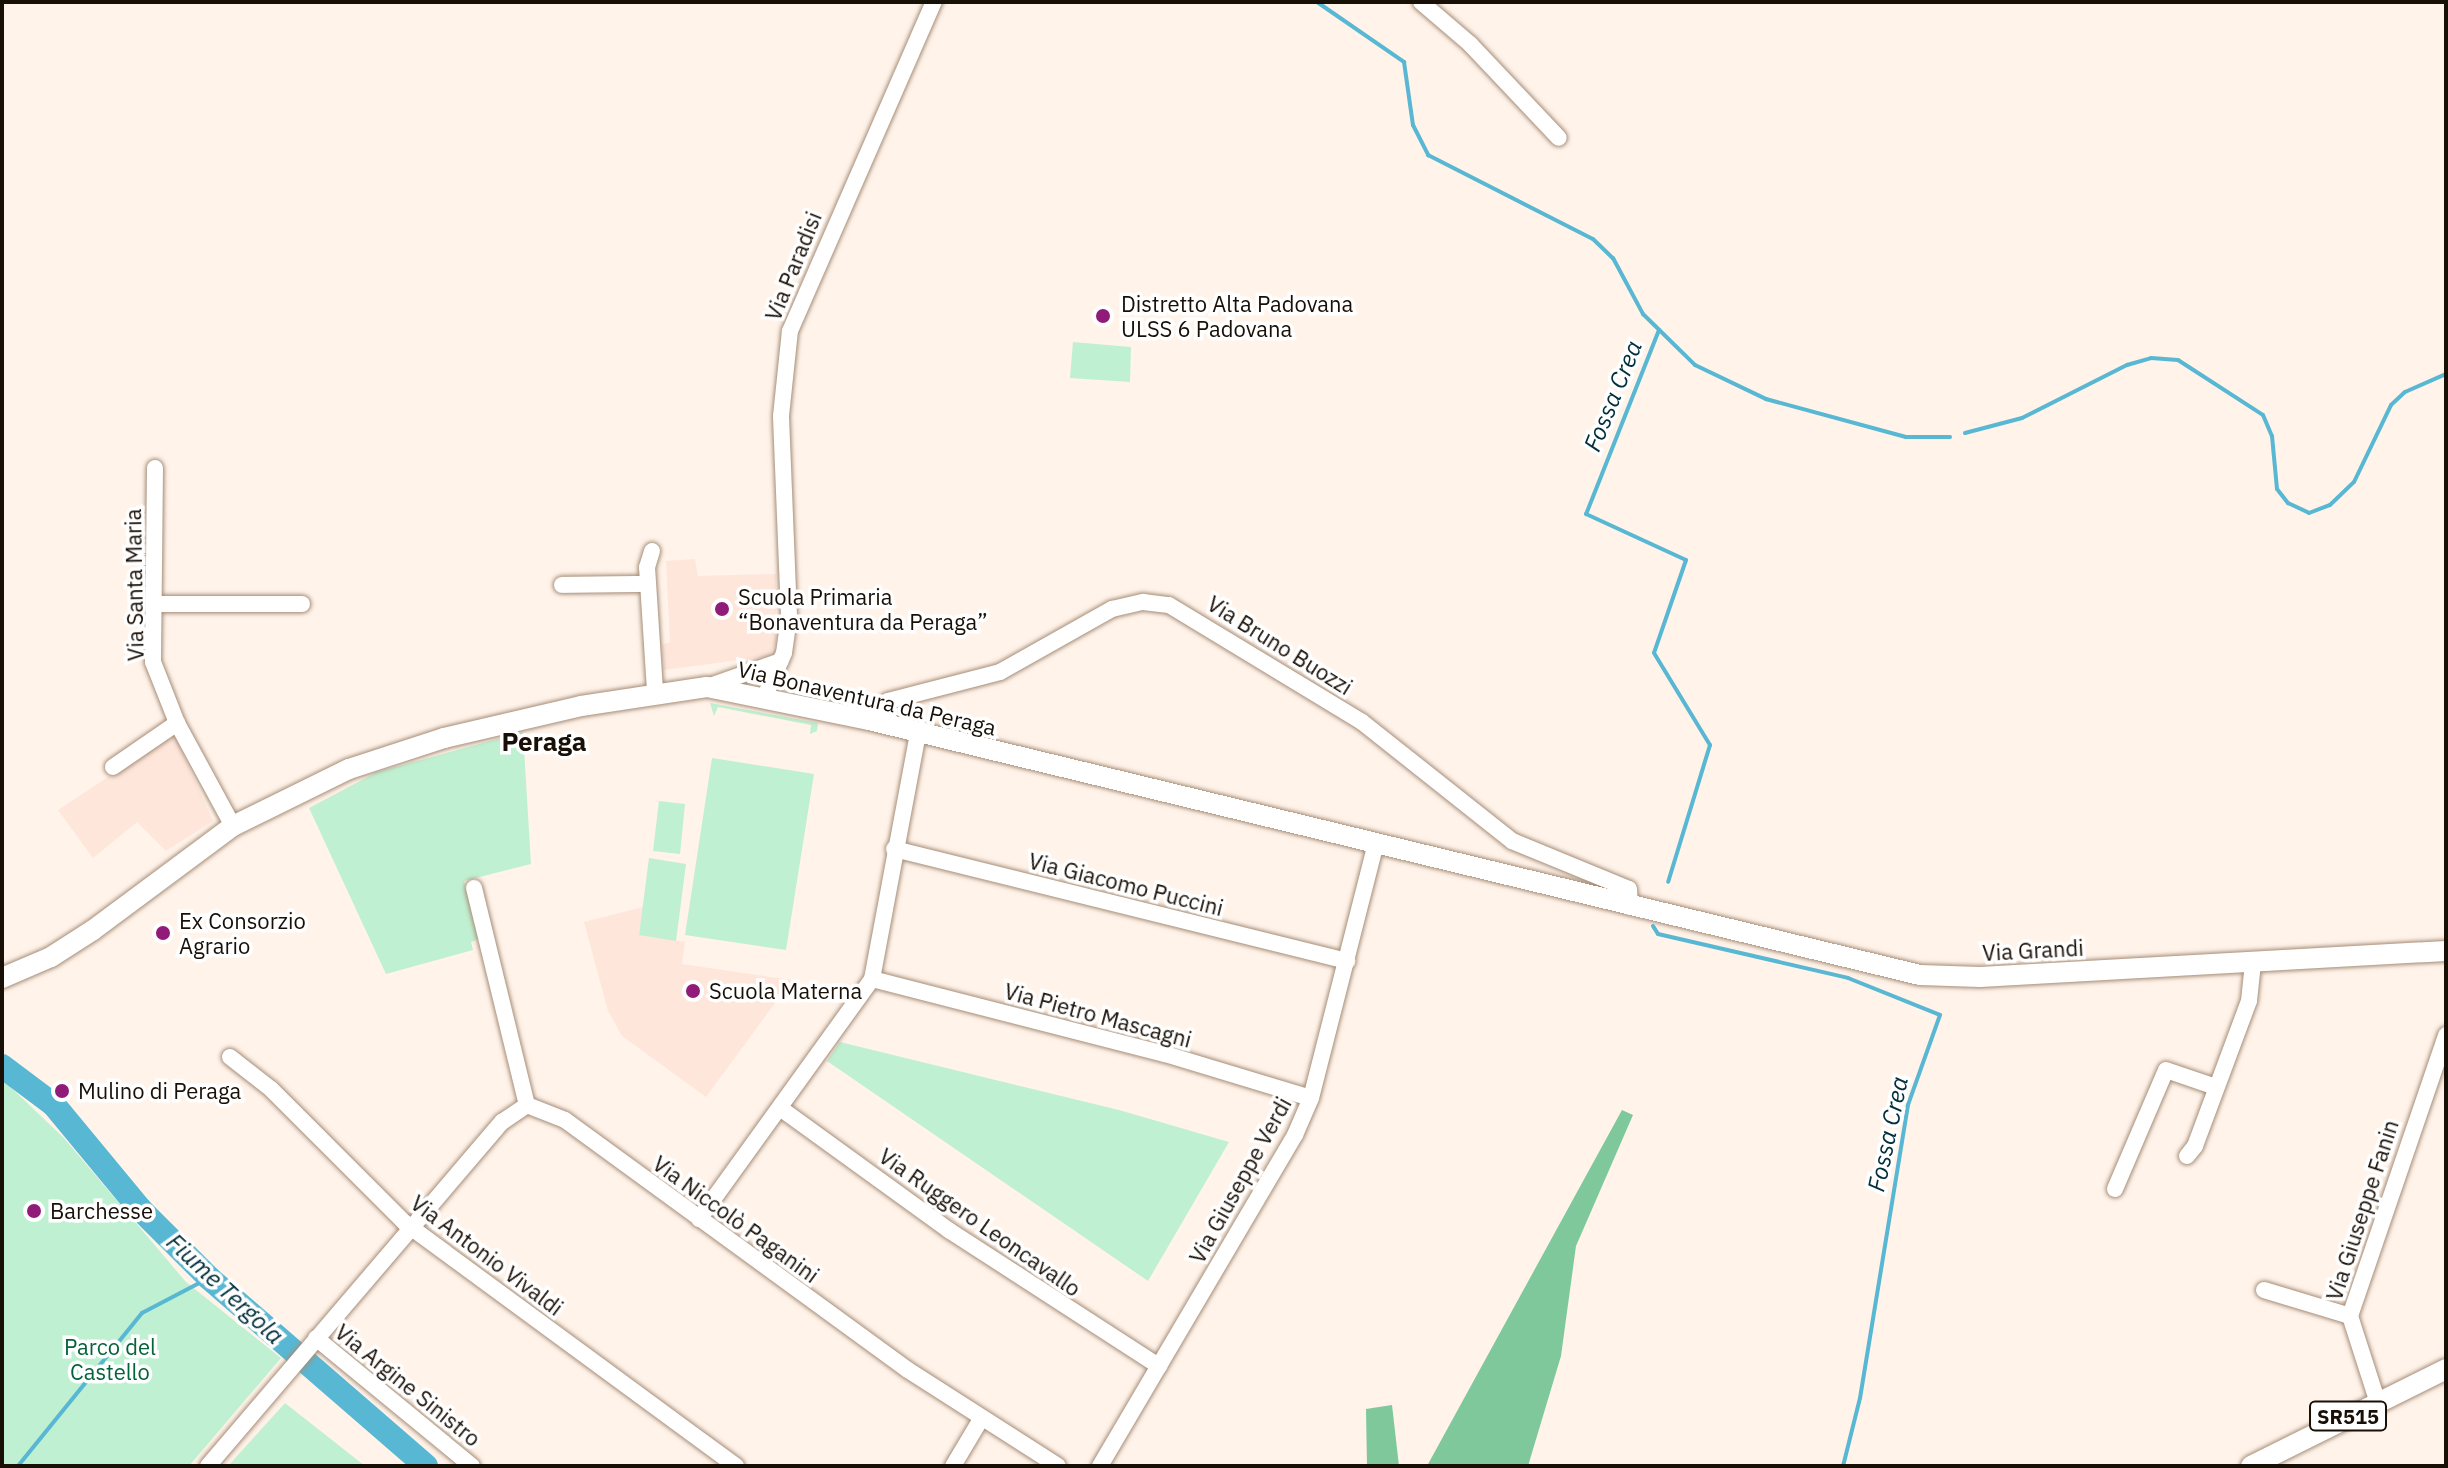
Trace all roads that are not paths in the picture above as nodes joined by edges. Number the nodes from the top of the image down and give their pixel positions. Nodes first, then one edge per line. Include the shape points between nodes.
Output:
1 (934, 2) edge
2 (1421, 2) edge
3 (1559, 138) dead end
4 (155, 468) dead end
5 (652, 551) dead end
6 (648, 584) junction
7 (562, 585) dead end
8 (154, 604) junction
9 (302, 604) dead end
10 (781, 661) junction
11 (707, 687) junction
12 (655, 691) junction
13 (765, 696) junction
14 (869, 720) junction
15 (177, 723) junction
16 (918, 734) junction
17 (113, 767) dead end
18 (233, 826) junction
19 (1375, 846) junction
20 (894, 849) junction
21 (474, 888) dead end
22 (1630, 907) junction
23 (2446, 951) edge
24 (1347, 961) junction
25 (2253, 962) junction
26 (2, 978) edge
27 (872, 979) junction
28 (2446, 1035) edge
29 (230, 1057) dead end
30 (2216, 1087) junction
31 (1311, 1098) junction
32 (527, 1105) junction
33 (780, 1108) junction
34 (2187, 1156) dead end
35 (2115, 1189) dead end
36 (699, 1219) junction
37 (411, 1228) junction
38 (2264, 1290) dead end
39 (2350, 1316) junction
40 (312, 1343) junction
41 (1159, 1366) junction
42 (2446, 1369) edge
43 (2377, 1400) junction
44 (981, 1419) junction
45 (208, 1466) edge
46 (472, 1466) edge
47 (736, 1466) edge
48 (953, 1466) edge
49 (1058, 1466) edge
50 (1100, 1466) edge
51 (2251, 1466) edge

1 - 10 street, Via Paradisi via 790,331 781,416 789,616
2 - 3 street via 1470,44
4 - 8 street, Via Santa Maria
5 - 6 street
6 - 7 street
6 - 12 street
8 - 9 street
8 - 15 street, Via Santa Maria via 153,662
10 - 11 street
10 - 13 street, Via Paradisi
11 - 12 main road, Via Bonaventura da Peraga
11 - 13 main road, Via Bonaventura da Peraga
12 - 18 main road, Via Bonaventura da Peraga via 391,753
13 - 14 main road, Via Bonaventura da Peraga
14 - 16 main road, Via Bonaventura da Peraga
14 - 22 street, Via Bruno Buozzi via 888,701 1000,672 1112,609 1143,602 1169,605 1362,722 1512,841 1629,889
15 - 17 street
15 - 18 street, Via Santa Maria
16 - 19 main road, Via Bonaventura da Peraga
16 - 20 street
18 - 26 main road, Via Bonaventura da Peraga via 74,943
19 - 22 main road, Via Bonaventura da Peraga
19 - 24 street, Via Giuseppe Verdi
20 - 24 street, Via Giacomo Puccini
20 - 27 street
21 - 32 street
22 - 25 main road, Via Grandi via 1937,977
23 - 25 main road, Via Grandi
24 - 31 street, Via Giuseppe Verdi
25 - 30 street via 2249,1001
27 - 31 street, Via Pietro Mascagni via 1165,1054
27 - 33 street
28 - 39 street, Via Giuseppe Fanin
29 - 37 street, Via Antonio Vivaldi via 263,1081
30 - 34 street
30 - 35 street via 2172,1070 2164,1072
31 - 41 street, Via Giuseppe Verdi
32 - 36 street, Via Niccolò Paganini via 554,1113
32 - 37 street via 510,1113
33 - 36 street
33 - 41 street, Via Ruggero Leoncavallo via 950,1231
36 - 44 street, Via Niccolò Paganini
37 - 40 street
37 - 47 street, Via Antonio Vivaldi
38 - 39 street
39 - 43 street, Via Giuseppe Fanin
40 - 45 street
40 - 46 street, Via Argine Sinistro
41 - 50 street, Via Giuseppe Verdi
42 - 43 main road, SR515
43 - 51 main road, SR515
44 - 48 street
44 - 49 street, Via Niccolò Paganini

